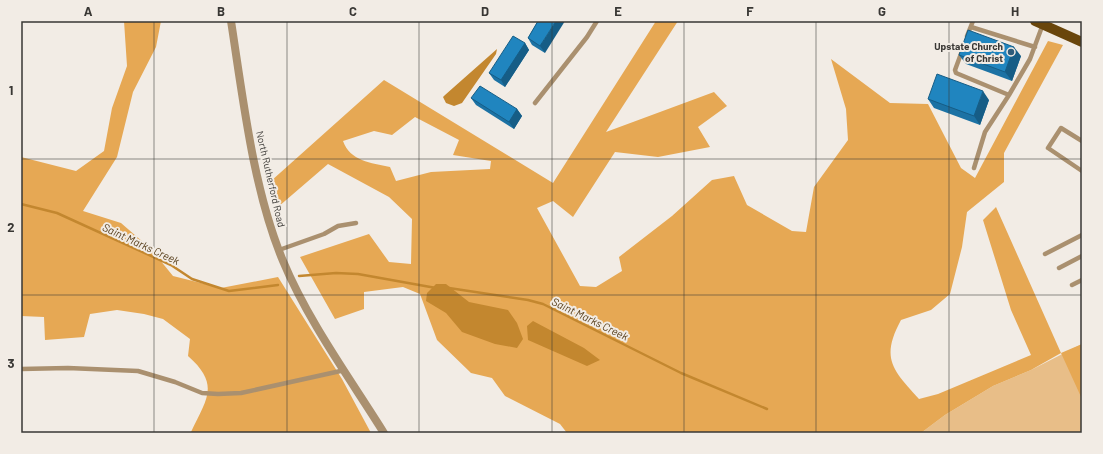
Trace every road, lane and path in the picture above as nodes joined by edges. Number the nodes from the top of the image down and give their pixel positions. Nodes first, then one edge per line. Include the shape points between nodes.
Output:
1 (231, 21) edge
2 (597, 21) edge
3 (973, 21) edge
4 (1039, 23) edge
5 (971, 27) junction
6 (1082, 42) edge
7 (1035, 47) junction
8 (1009, 95) junction
9 (535, 102) dead end
10 (1082, 141) edge
11 (974, 168) dead end
12 (1082, 171) edge
13 (356, 223) dead end
14 (1082, 235) edge
15 (279, 250) junction
16 (1045, 254) dead end
17 (1082, 256) edge
18 (1059, 268) dead end
19 (1082, 280) edge
20 (1072, 285) dead end
21 (21, 369) edge
22 (345, 370) junction
23 (384, 433) edge

1 - 15 street, North Rutherford Road via 256,168
2 - 9 lane
3 - 5 lane
4 - 6 main road
4 - 7 lane
5 - 7 lane
5 - 8 lane via 956,73
7 - 8 lane
8 - 11 lane via 985,132
10 - 12 lane via 1061,128 1048,148
13 - 15 lane via 338,226 324,234
14 - 16 lane
15 - 22 street, North Rutherford Road via 306,307
17 - 18 lane
19 - 20 lane
21 - 22 lane via 138,371 202,393 218,394 241,393
22 - 23 street, North Rutherford Road

